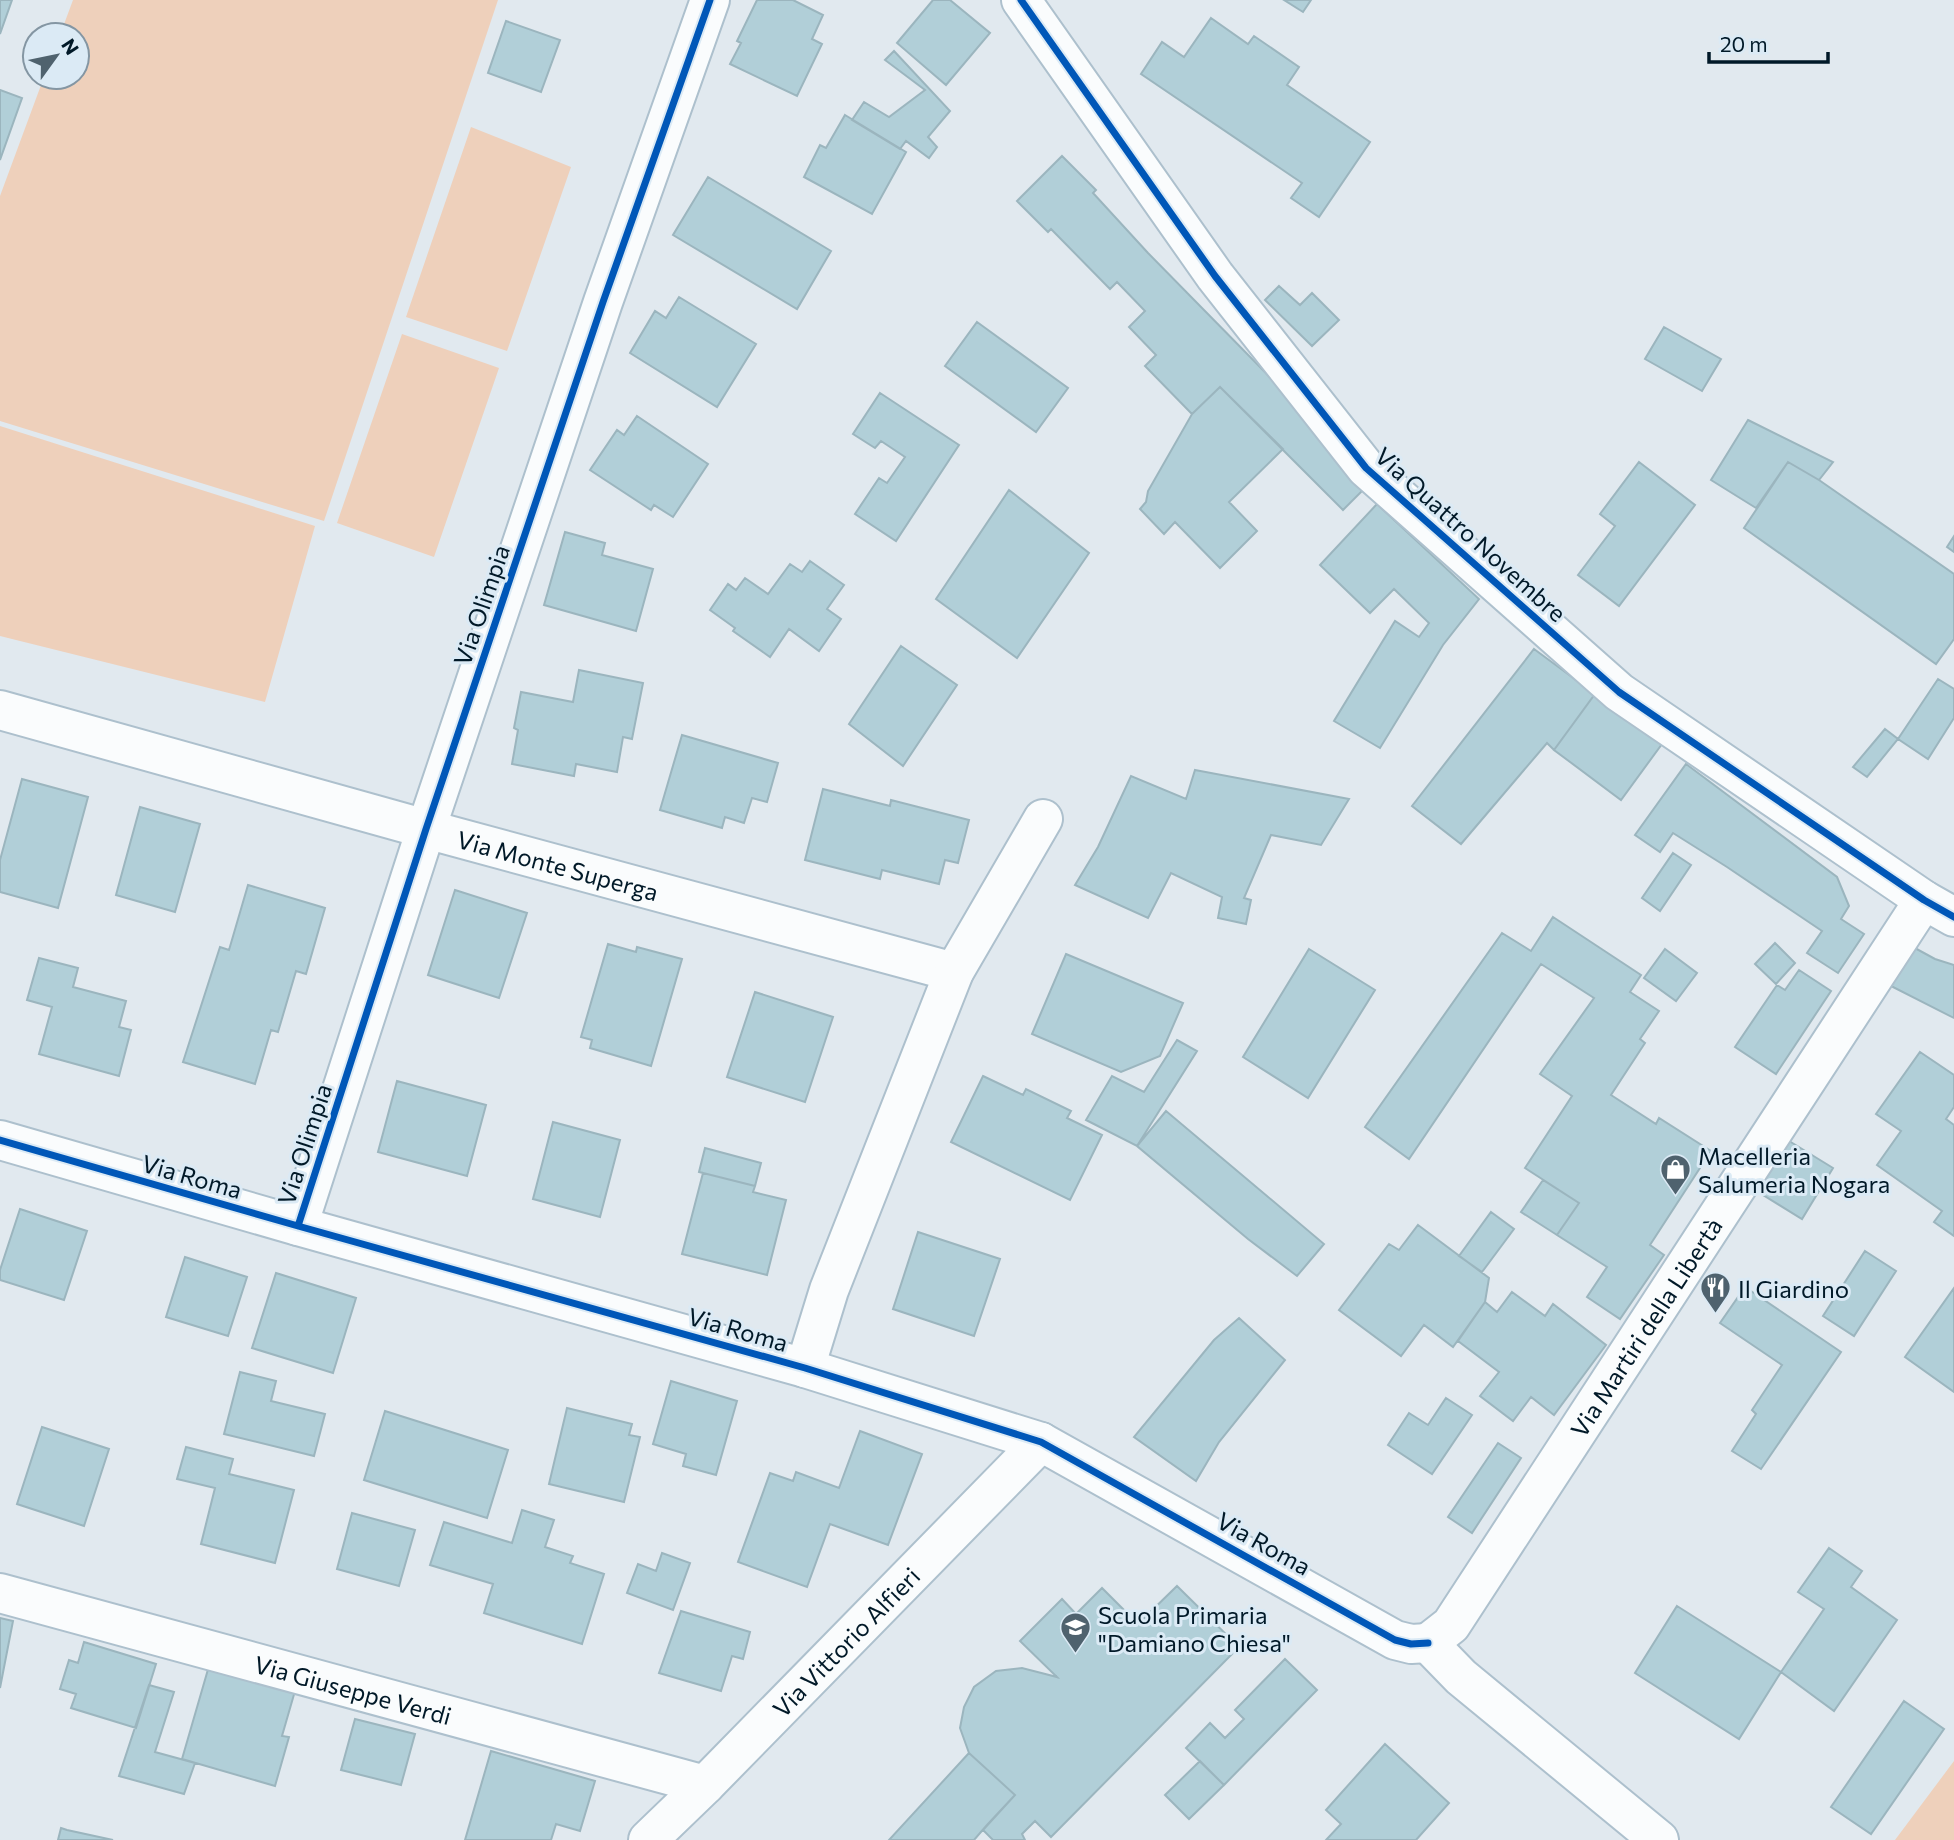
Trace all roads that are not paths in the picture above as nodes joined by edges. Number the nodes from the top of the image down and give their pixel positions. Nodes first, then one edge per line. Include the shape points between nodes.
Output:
1 (710, 0) edge
2 (1021, 0) edge
3 (0, 710) edge
4 (1043, 819) dead end
5 (425, 829) junction
6 (1939, 909) edge
7 (954, 972) junction
8 (0, 1140) edge
9 (298, 1226) junction
10 (805, 1368) junction
11 (1041, 1441) junction
12 (0, 1593) edge
13 (1427, 1643) junction
14 (705, 1785) junction
15 (648, 1840) edge
16 (1659, 1840) edge

1 - 5 street, Via Olimpia
2 - 6 street, Via Quattro Novembre via 1215,276 1366,468 1619,692
3 - 5 street, Via Monte Superga
4 - 7 street
5 - 7 street, Via Monte Superga
5 - 9 street, Via Olimpia
6 - 13 street, Via Martiri della Libertà via 1451,1625
7 - 10 street via 829,1290
8 - 9 street, Via Roma
9 - 10 street, Via Roma
10 - 11 street, Via Roma
11 - 13 street, Via Roma via 1395,1640
11 - 14 street, Via Vittorio Alfieri
12 - 14 street, Via Giuseppe Verdi
13 - 16 street via 1461,1677
14 - 15 street, Via Vittorio Alfieri

